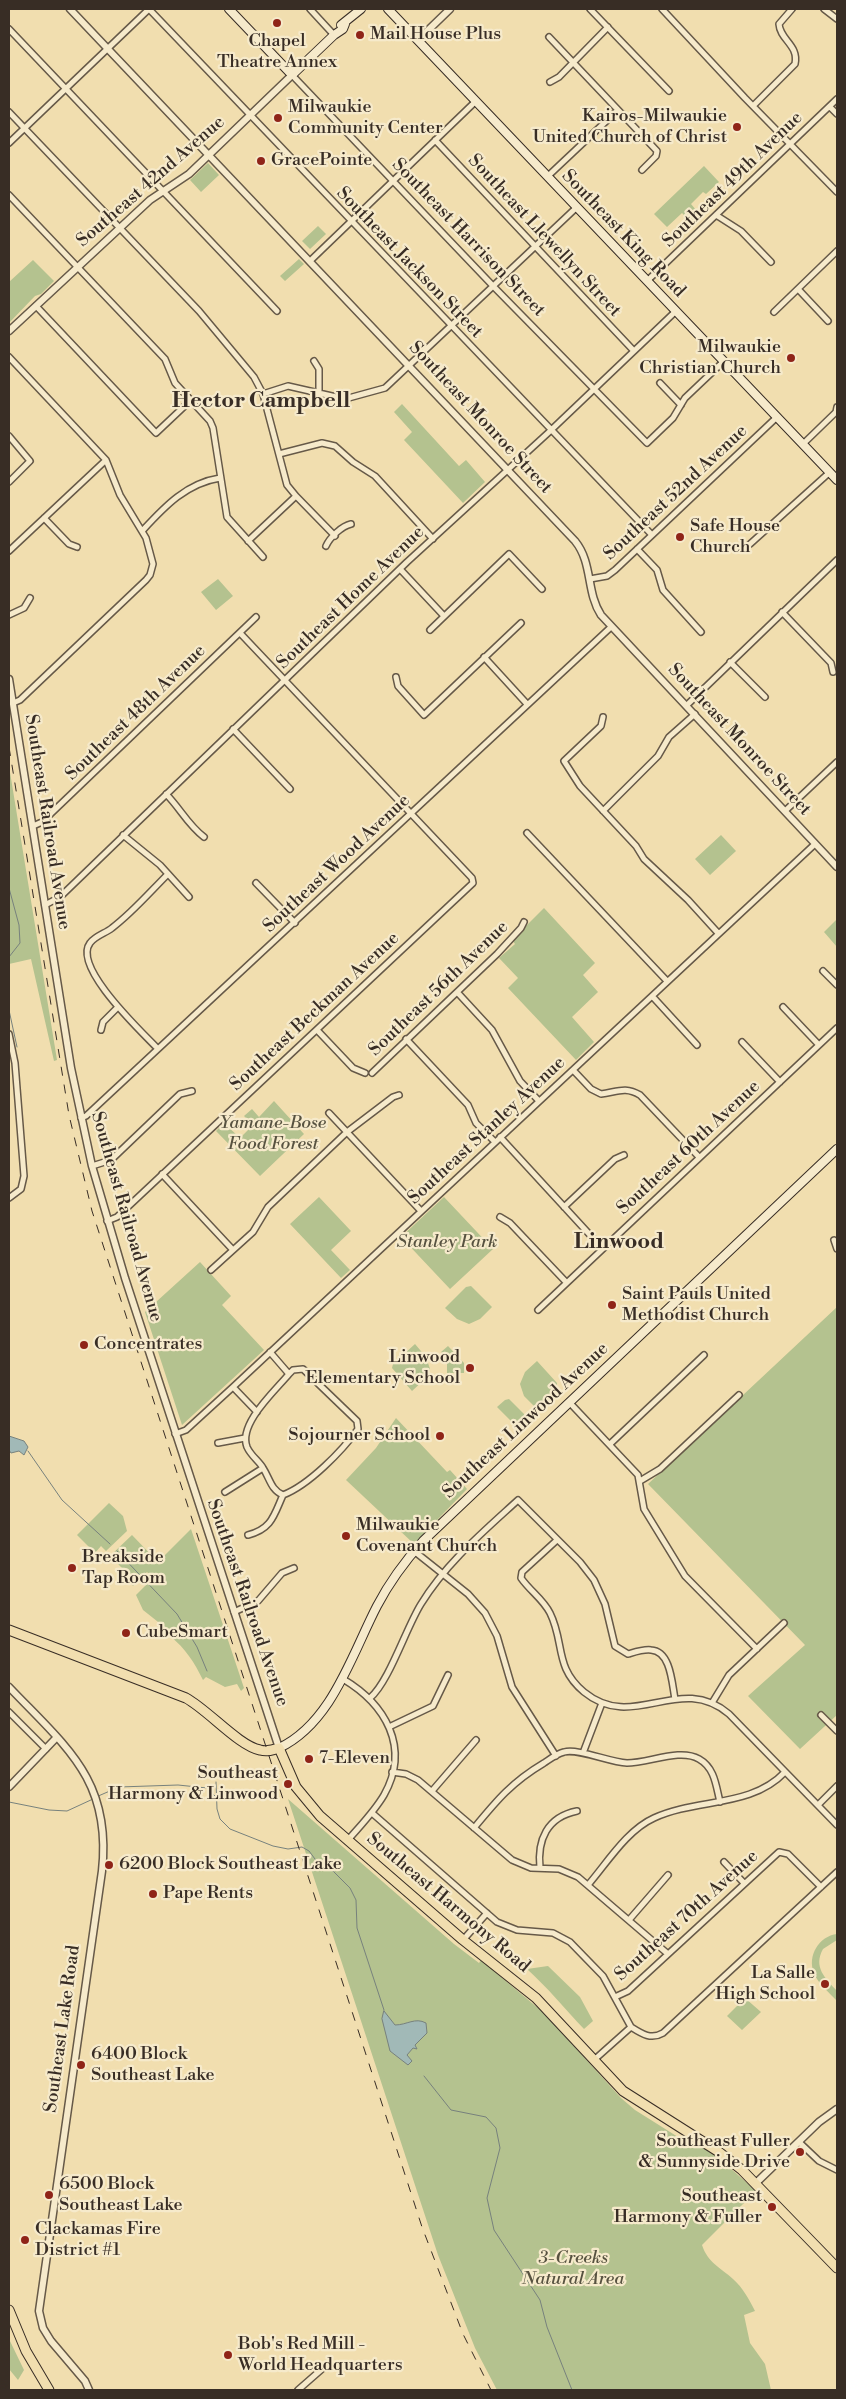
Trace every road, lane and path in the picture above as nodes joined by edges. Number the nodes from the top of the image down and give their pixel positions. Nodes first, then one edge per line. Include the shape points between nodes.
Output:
1 (70, 9) edge
2 (149, 9) edge
3 (229, 9) edge
4 (310, 9) edge
5 (360, 9) edge
6 (388, 9) edge
7 (450, 9) edge
8 (590, 9) edge
9 (662, 9) edge
10 (792, 9) edge
11 (824, 9) edge
12 (837, 19) edge
13 (608, 27) junction
14 (9, 29) edge
15 (334, 35) junction
16 (549, 37) dead end
17 (418, 40) junction
18 (108, 48) junction
19 (573, 62) junction
20 (292, 75) junction
21 (550, 82) dead end
22 (66, 89) junction
23 (669, 90) dead end
24 (837, 99) edge
25 (476, 101) junction
26 (753, 106) junction
27 (830, 107) junction
28 (618, 110) junction
29 (9, 112) edge
30 (837, 114) edge
31 (250, 115) junction
32 (24, 128) junction
33 (435, 140) junction
34 (9, 143) edge
35 (791, 144) junction
36 (208, 155) junction
37 (642, 170) dead end
38 (548, 176) junction
39 (393, 181) junction
40 (163, 191) junction
41 (837, 192) edge
42 (9, 195) edge
43 (577, 207) junction
44 (716, 214) junction
45 (351, 220) junction
46 (120, 228) junction
47 (535, 247) junction
48 (837, 251) edge
49 (310, 261) junction
50 (771, 262) dead end
51 (77, 267) junction
52 (647, 281) junction
53 (494, 287) junction
54 (798, 289) junction
55 (36, 306) junction
56 (676, 311) junction
57 (277, 312) dead end
58 (774, 312) dead end
59 (828, 321) dead end
60 (451, 327) junction
61 (9, 331) edge
62 (634, 351) junction
63 (9, 357) edge
64 (314, 361) dead end
65 (724, 362) junction
66 (409, 366) junction
67 (660, 384) dead end
68 (593, 390) junction
69 (263, 394) junction
70 (319, 394) junction
71 (191, 400) junction
72 (681, 405) junction
73 (837, 407) edge
74 (777, 417) junction
75 (550, 430) junction
76 (9, 436) edge
77 (803, 444) junction
78 (278, 454) junction
79 (106, 460) junction
80 (508, 469) junction
81 (830, 472) junction
82 (220, 478) junction
83 (837, 480) edge
84 (9, 482) edge
85 (296, 496) junction
86 (44, 518) junction
87 (351, 524) dead end
88 (143, 530) junction
89 (652, 535) junction
90 (335, 536) junction
91 (433, 539) junction
92 (248, 541) junction
93 (750, 544) dead end
94 (326, 546) dead end
95 (77, 547) dead end
96 (637, 549) junction
97 (9, 551) edge
98 (263, 557) dead end
99 (837, 560) edge
100 (400, 569) junction
101 (590, 579) junction
102 (542, 589) dead end
103 (30, 598) dead end
104 (782, 612) junction
105 (9, 615) edge
106 (444, 616) junction
107 (256, 617) dead end
108 (521, 623) dead end
109 (611, 627) junction
110 (430, 630) dead end
111 (240, 632) junction
112 (701, 632) dead end
113 (484, 658) junction
114 (730, 662) junction
115 (833, 672) dead end
116 (396, 677) dead end
117 (9, 679) edge
118 (285, 680) junction
119 (765, 698) dead end
120 (13, 703) junction
121 (527, 704) junction
122 (687, 705) junction
123 (695, 714) junction
124 (603, 717) dead end
125 (233, 729) junction
126 (837, 762) edge
127 (290, 790) dead end
128 (166, 794) junction
129 (602, 811) junction
130 (786, 812) junction
131 (410, 814) junction
132 (32, 826) junction
133 (527, 833) dead end
134 (123, 835) junction
135 (204, 837) dead end
136 (815, 844) junction
137 (837, 867) edge
138 (168, 874) junction
139 (256, 883) dead end
140 (189, 897) dead end
141 (45, 905) junction
142 (524, 922) dead end
143 (294, 923) junction
144 (718, 933) junction
145 (824, 971) dead end
146 (667, 981) junction
147 (837, 985) edge
148 (457, 992) junction
149 (652, 996) junction
150 (118, 1007) junction
151 (783, 1007) dead end
152 (837, 1028) edge
153 (101, 1030) dead end
154 (317, 1030) junction
155 (9, 1034) edge
156 (406, 1039) junction
157 (742, 1042) dead end
158 (697, 1045) dead end
159 (819, 1045) junction
160 (158, 1049) junction
161 (572, 1070) junction
162 (365, 1073) dead end
163 (372, 1073) dead end
164 (780, 1082) junction
165 (192, 1091) dead end
166 (399, 1094) dead end
167 (539, 1101) junction
168 (329, 1113) dead end
169 (81, 1118) junction
170 (347, 1132) junction
171 (500, 1137) junction
172 (494, 1141) junction
173 (837, 1150) edge
174 (624, 1155) dead end
175 (699, 1157) junction
176 (92, 1166) junction
177 (162, 1174) junction
178 (9, 1198) edge
179 (564, 1206) junction
180 (421, 1211) junction
181 (500, 1218) dead end
182 (107, 1221) junction
183 (834, 1240) dead end
184 (602, 1248) junction
185 (837, 1249) edge
186 (233, 1250) junction
187 (210, 1270) dead end
188 (566, 1282) junction
189 (538, 1310) dead end
190 (270, 1352) junction
191 (704, 1355) dead end
192 (289, 1374) junction
193 (233, 1387) junction
194 (739, 1395) dead end
195 (568, 1401) junction
196 (257, 1412) junction
197 (175, 1434) junction
198 (245, 1438) junction
199 (218, 1443) dead end
200 (610, 1444) junction
201 (263, 1468) junction
202 (640, 1481) junction
203 (225, 1492) dead end
204 (283, 1495) junction
205 (248, 1535) dead end
206 (557, 1540) junction
207 (414, 1551) junction
208 (294, 1568) dead end
209 (443, 1573) junction
210 (234, 1612) junction
211 (784, 1623) dead end
212 (9, 1630) edge
213 (757, 1649) junction
214 (448, 1675) dead end
215 (343, 1678) junction
216 (9, 1687) edge
217 (370, 1698) junction
218 (675, 1699) junction
219 (602, 1703) junction
220 (712, 1703) junction
221 (9, 1712) edge
222 (821, 1715) dead end
223 (389, 1727) junction
224 (837, 1732) edge
225 (57, 1737) junction
226 (476, 1740) dead end
227 (279, 1748) junction
228 (46, 1749) junction
229 (583, 1753) junction
230 (556, 1756) junction
231 (392, 1772) junction
232 (785, 1772) junction
233 (9, 1786) edge
234 (837, 1786) edge
235 (432, 1791) junction
236 (720, 1802) junction
237 (818, 1805) junction
238 (577, 1811) dead end
239 (372, 1813) junction
240 (837, 1825) edge
241 (474, 1828) junction
242 (348, 1840) junction
243 (724, 1862) dead end
244 (540, 1868) junction
245 (837, 1872) edge
246 (668, 1875) dead end
247 (744, 1883) junction
248 (588, 1885) junction
249 (820, 1887) junction
250 (487, 1913) junction
251 (629, 1920) junction
252 (463, 1940) junction
253 (668, 1954) junction
254 (615, 1997) junction
255 (631, 2027) junction
256 (594, 2060) junction
257 (837, 2109) edge
258 (799, 2142) junction
259 (837, 2170) edge
260 (756, 2183) junction
261 (837, 2268) edge
262 (9, 2310) edge
263 (322, 2369) dead end
264 (49, 2390) edge
265 (89, 2390) edge
266 (298, 2390) edge

1 - 18 street, Southeast Monroe Street
2 - 18 street
2 - 31 street, Southeast Jackson Street
3 - 20 main road, Southeast Harrison Street
4 - 15 street
5 - 15 main road, Southeast 42nd Avenue via 335,30
6 - 17 main road, Southeast King Road
7 - 17 street
8 - 13 street
9 - 26 street
10 - 26 street via 782,19 779,29 795,50 795,64
11 - 12 street
13 - 19 street
13 - 23 street
14 - 22 street
15 - 20 main road, Southeast 42nd Avenue
16 - 19 street
17 - 25 main road, Southeast King Road
18 - 22 street
18 - 36 street, Southeast Monroe Street
19 - 21 street
19 - 28 street
20 - 31 street, Southeast 42nd Avenue
20 - 39 street, Southeast Harrison Street
22 - 32 street
22 - 40 street
24 - 27 street, Southeast 49th Avenue
25 - 33 street
25 - 38 main road, Southeast King Road
26 - 35 street
27 - 30 street
27 - 35 street, Southeast 49th Avenue
28 - 37 street via 657,151
28 - 38 street
29 - 32 street
31 - 36 street, Southeast 42nd Avenue
31 - 45 street, Southeast Jackson Street
32 - 34 street
32 - 46 street
33 - 39 street
33 - 47 street, Southeast Llewellyn Street
35 - 41 street
35 - 44 street, Southeast 49th Avenue
36 - 40 street, Southeast 42nd Avenue via 181,181
36 - 49 street, Southeast Monroe Street
38 - 43 main road, Southeast King Road
39 - 45 street
39 - 53 street, Southeast Harrison Street
40 - 46 street, Southeast 42nd Avenue
40 - 57 street
42 - 51 street
43 - 47 street
43 - 52 main road, Southeast King Road
44 - 50 street via 741,231
44 - 52 street, Southeast 49th Avenue
45 - 49 street
45 - 60 street, Southeast Jackson Street
46 - 51 street, Southeast 42nd Avenue
46 - 69 street via 199,311 254,376
47 - 53 street
47 - 62 street, Southeast Llewellyn Street
48 - 54 street
49 - 66 street, Southeast Monroe Street
51 - 55 street, Southeast 42nd Avenue
51 - 71 street via 165,359 175,383
52 - 56 main road, Southeast King Road
53 - 60 street
53 - 68 street, Southeast Harrison Street
54 - 58 street
54 - 59 street
55 - 61 street, Southeast 42nd Avenue
55 - 71 street via 156,433
56 - 62 street, Southeast Home Avenue
56 - 65 main road, Southeast King Road
60 - 66 street
60 - 75 street, Southeast Jackson Street
62 - 68 street, Southeast Home Avenue
63 - 79 street
64 - 70 street via 319,369
65 - 72 street
65 - 74 main road, Southeast King Road
66 - 70 street via 380,390 345,399
66 - 80 street, Southeast Monroe Street
67 - 72 street
68 - 72 street, Southeast Harrison Street via 647,443 673,418
68 - 75 street, Southeast Home Avenue
69 - 70 street via 288,386
69 - 78 street
71 - 82 street via 214,428
73 - 77 street via 836,412
74 - 77 main road, Southeast King Road
74 - 89 street, Southeast 52nd Avenue
75 - 80 street, Southeast Home Avenue
75 - 89 street, Southeast Jackson Street
76 - 84 street via 30,461
77 - 81 main road, Southeast King Road
78 - 85 street via 284,478
78 - 91 street via 322,443 335,446 375,476
79 - 86 street
79 - 88 street via 120,495
80 - 91 street, Southeast Home Avenue
80 - 101 street, Southeast Monroe Street via 581,548
81 - 83 main road, Southeast King Road
81 - 93 street
82 - 88 street via 185,490
82 - 92 street via 228,517
85 - 90 street
85 - 92 street
86 - 95 street via 69,544
86 - 97 street
87 - 90 street
88 - 120 street via 152,568 146,580 20,700
89 - 96 street, Southeast 52nd Avenue
90 - 94 street
91 - 100 street, Southeast Home Avenue
92 - 98 street
96 - 101 street, Southeast 52nd Avenue via 607,576
96 - 112 street via 657,570 663,590
99 - 104 street
100 - 106 street
100 - 118 street, Southeast Home Avenue
101 - 109 street, Southeast Monroe Street via 595,604
102 - 106 street via 509,554
103 - 105 street via 24,608
104 - 114 street
104 - 115 street via 831,663
106 - 110 street
107 - 111 street, Southeast 48th Avenue
108 - 113 street
109 - 121 street, Southeast Wood Avenue
109 - 122 street, Southeast Monroe Street
111 - 118 street
111 - 132 street, Southeast 48th Avenue via 48,815
113 - 116 street via 424,714 398,686
113 - 121 street
114 - 119 street
114 - 122 street
117 - 120 street, Southeast Railroad Avenue
118 - 125 street, Southeast Home Avenue
118 - 131 street
120 - 132 street, Southeast Railroad Avenue
121 - 131 street, Southeast Wood Avenue
122 - 123 street, Southeast Monroe Street
123 - 129 street via 669,737 658,756
123 - 130 street, Southeast Monroe Street
124 - 129 street via 601,726 564,760 580,786
125 - 127 street
125 - 128 street, Southeast Home Avenue
126 - 130 street
128 - 134 street, Southeast Home Avenue
128 - 135 street
129 - 144 street via 636,846 644,859
130 - 136 street, Southeast Monroe Street
131 - 143 street, Southeast Wood Avenue
131 - 154 street, Southeast Beckman Avenue via 473,881
132 - 141 street, Southeast Railroad Avenue
133 - 146 street
134 - 138 street
134 - 141 street, Southeast Home Avenue via 60,897
136 - 137 street, Southeast Monroe Street
136 - 144 street, Southeast Stanley Avenue
138 - 140 street
138 - 150 street via 113,928 89,944 87,951 93,970
139 - 143 street
141 - 169 street, Southeast Railroad Avenue
142 - 148 street, Southeast 56th Avenue via 520,930
143 - 160 street, Southeast Wood Avenue
144 - 146 street, Southeast Stanley Avenue
145 - 147 street
146 - 149 street, Southeast Stanley Avenue
148 - 156 street, Southeast 56th Avenue
148 - 167 street via 492,1030 517,1076
149 - 158 street
149 - 161 street, Southeast Stanley Avenue
150 - 153 street via 103,1022
150 - 160 street
151 - 159 street
152 - 159 street, Southeast 60th Avenue
154 - 162 street via 353,1068
154 - 177 street, Southeast Beckman Avenue
155 - 178 street via 16,1069 24,1176 21,1189
156 - 163 street, Southeast 56th Avenue
156 - 172 street via 468,1105 476,1122
157 - 164 street
159 - 164 street, Southeast 60th Avenue
160 - 169 street, Southeast Wood Avenue
161 - 167 street, Southeast Stanley Avenue
161 - 175 street via 591,1089 601,1094 631,1089 640,1095
164 - 175 street, Southeast 60th Avenue
165 - 176 street via 180,1094 111,1160
166 - 170 street
167 - 171 street, Southeast Stanley Avenue
168 - 170 street
169 - 176 street, Southeast Railroad Avenue
170 - 180 street
170 - 186 street via 268,1207 255,1229
171 - 172 street, Southeast Stanley Avenue
171 - 179 street
172 - 180 street, Southeast Stanley Avenue
173 - 195 main road, Southeast Linwood Avenue
174 - 179 street via 615,1158
175 - 184 street, Southeast 60th Avenue
176 - 182 street, Southeast Railroad Avenue
177 - 182 street, Southeast Beckman Avenue via 117,1218
177 - 186 street
179 - 184 street
180 - 190 street, Southeast Stanley Avenue
181 - 188 street via 510,1223
182 - 197 street, Southeast Railroad Avenue
183 - 185 street
184 - 188 street, Southeast 60th Avenue
186 - 187 street
188 - 189 street, Southeast 60th Avenue
190 - 192 street
190 - 193 street, Southeast Stanley Avenue
191 - 200 street
192 - 196 street
192 - 204 street via 298,1369 307,1372 359,1425 341,1452
193 - 196 street
193 - 197 street, Southeast Stanley Avenue via 186,1430
194 - 202 street via 660,1469
195 - 200 street
195 - 207 main road, Southeast Linwood Avenue
196 - 198 street
197 - 210 street, Southeast Railroad Avenue
198 - 199 street
198 - 201 street via 249,1451
200 - 202 street
201 - 203 street
201 - 204 street via 272,1487
202 - 213 street via 644,1510 685,1576
204 - 205 street via 270,1523
206 - 209 street via 518,1500
206 - 218 street via 594,1580 605,1604 615,1646 628,1654 649,1650 662,1654
206 - 219 street via 522,1572 521,1578 551,1614 562,1661 570,1676 584,1692
207 - 209 street
207 - 215 main road, Southeast Linwood Avenue via 380,1601
208 - 210 street via 282,1573 258,1600
209 - 217 street via 421,1604 382,1684
209 - 230 street via 489,1619 512,1687
210 - 227 street, Southeast Railroad Avenue
211 - 213 street
212 - 227 main road via 186,1698 252,1748 265,1751
213 - 220 street via 728,1675
214 - 223 street via 433,1706
215 - 217 street
215 - 227 main road, Southeast Linwood Avenue via 307,1728
216 - 225 street, Southeast Lake Road
217 - 223 street
218 - 219 street via 638,1707
218 - 220 street via 696,1698
219 - 229 street
220 - 232 street via 729,1714
221 - 228 street
222 - 224 street
223 - 231 street via 394,1748
225 - 228 street
225 - 265 street, Southeast Lake Road via 82,1766 94,1789 104,1840 39,2310 46,2333 86,2381
226 - 235 street
227 - 242 main road, Southeast Harmony Road via 300,1794
228 - 233 street
229 - 230 street via 569,1751
229 - 236 street via 628,1763 679,1754 694,1756 712,1772
230 - 241 street via 513,1783
231 - 235 street via 412,1776
231 - 239 street
232 - 236 street via 761,1791
232 - 237 street
234 - 237 street
235 - 241 street
236 - 248 street via 664,1814 645,1822
237 - 240 street
238 - 244 street via 562,1816 547,1829 539,1847
239 - 242 street
239 - 250 street
241 - 244 street via 512,1860
242 - 252 main road, Southeast Harmony Road
243 - 247 street
244 - 248 street via 566,1871
245 - 249 street
246 - 251 street
247 - 249 street, Southeast 70th Avenue via 775,1854 784,1852
247 - 253 street, Southeast 70th Avenue
248 - 251 street
249 - 255 street via 663,2033 648,2036
250 - 252 street
250 - 254 street via 510,1928 548,1932 566,1939 598,1970
251 - 253 street
252 - 256 main road, Southeast Harmony Road via 540,2002
253 - 254 street, Southeast 70th Avenue via 628,1991
254 - 255 street
255 - 256 street
256 - 260 main road, Southeast Harmony Road via 630,2096 719,2152
257 - 258 street
258 - 259 street via 819,2161
258 - 260 street
260 - 261 main road, Southeast Harmony Road
262 - 264 main road via 26,2351
263 - 266 street

